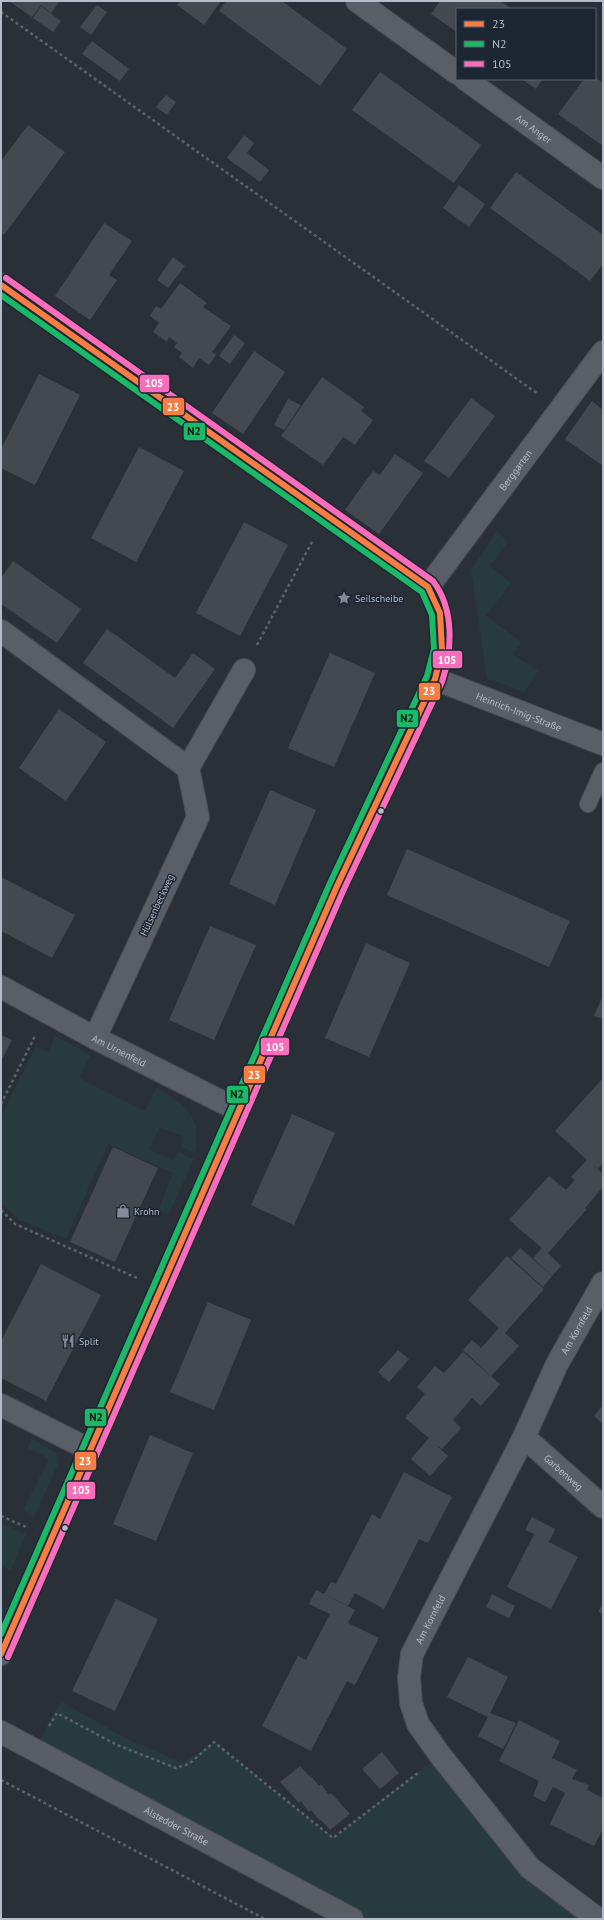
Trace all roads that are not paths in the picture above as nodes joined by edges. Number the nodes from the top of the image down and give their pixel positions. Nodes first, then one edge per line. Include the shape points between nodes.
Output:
1 (356, 1) edge
2 (456, 72) edge
3 (466, 80) edge
4 (603, 178) edge
5 (1, 285) edge
6 (603, 352) edge
7 (428, 587) junction
8 (1, 631) edge
9 (244, 670) road end
10 (435, 679) junction
11 (603, 744) edge
12 (188, 768) junction
13 (603, 771) edge
14 (588, 804) dead end
15 (1, 987) edge
16 (95, 1038) junction
17 (238, 1110) junction
18 (603, 1283) edge
19 (1, 1405) edge
20 (524, 1437) junction
21 (90, 1450) junction
22 (603, 1507) edge
23 (1, 1654) edge
24 (1, 1732) edge
25 (352, 1919) edge
26 (598, 1919) edge

1 - 2 street
3 - 4 street, Am Anger
5 - 7 street
6 - 7 street, Berggarten
7 - 10 street via 440,613 442,650
8 - 12 street
9 - 12 street
10 - 11 street, Heinrich-Imig-Straße
10 - 17 street via 337,886
12 - 16 street, Hülsenbeckweg via 198,817
13 - 14 lane
15 - 16 street, Am Urnenfeld
16 - 17 street, Am Urnenfeld
17 - 21 street
18 - 20 street, Am Kornfeld via 557,1364
19 - 21 street
20 - 22 street, Garbenweg
20 - 26 street, Am Kornfeld via 412,1654 409,1677 411,1703 418,1724 440,1755 530,1868
21 - 23 street
24 - 25 street, Alstedder Straße

